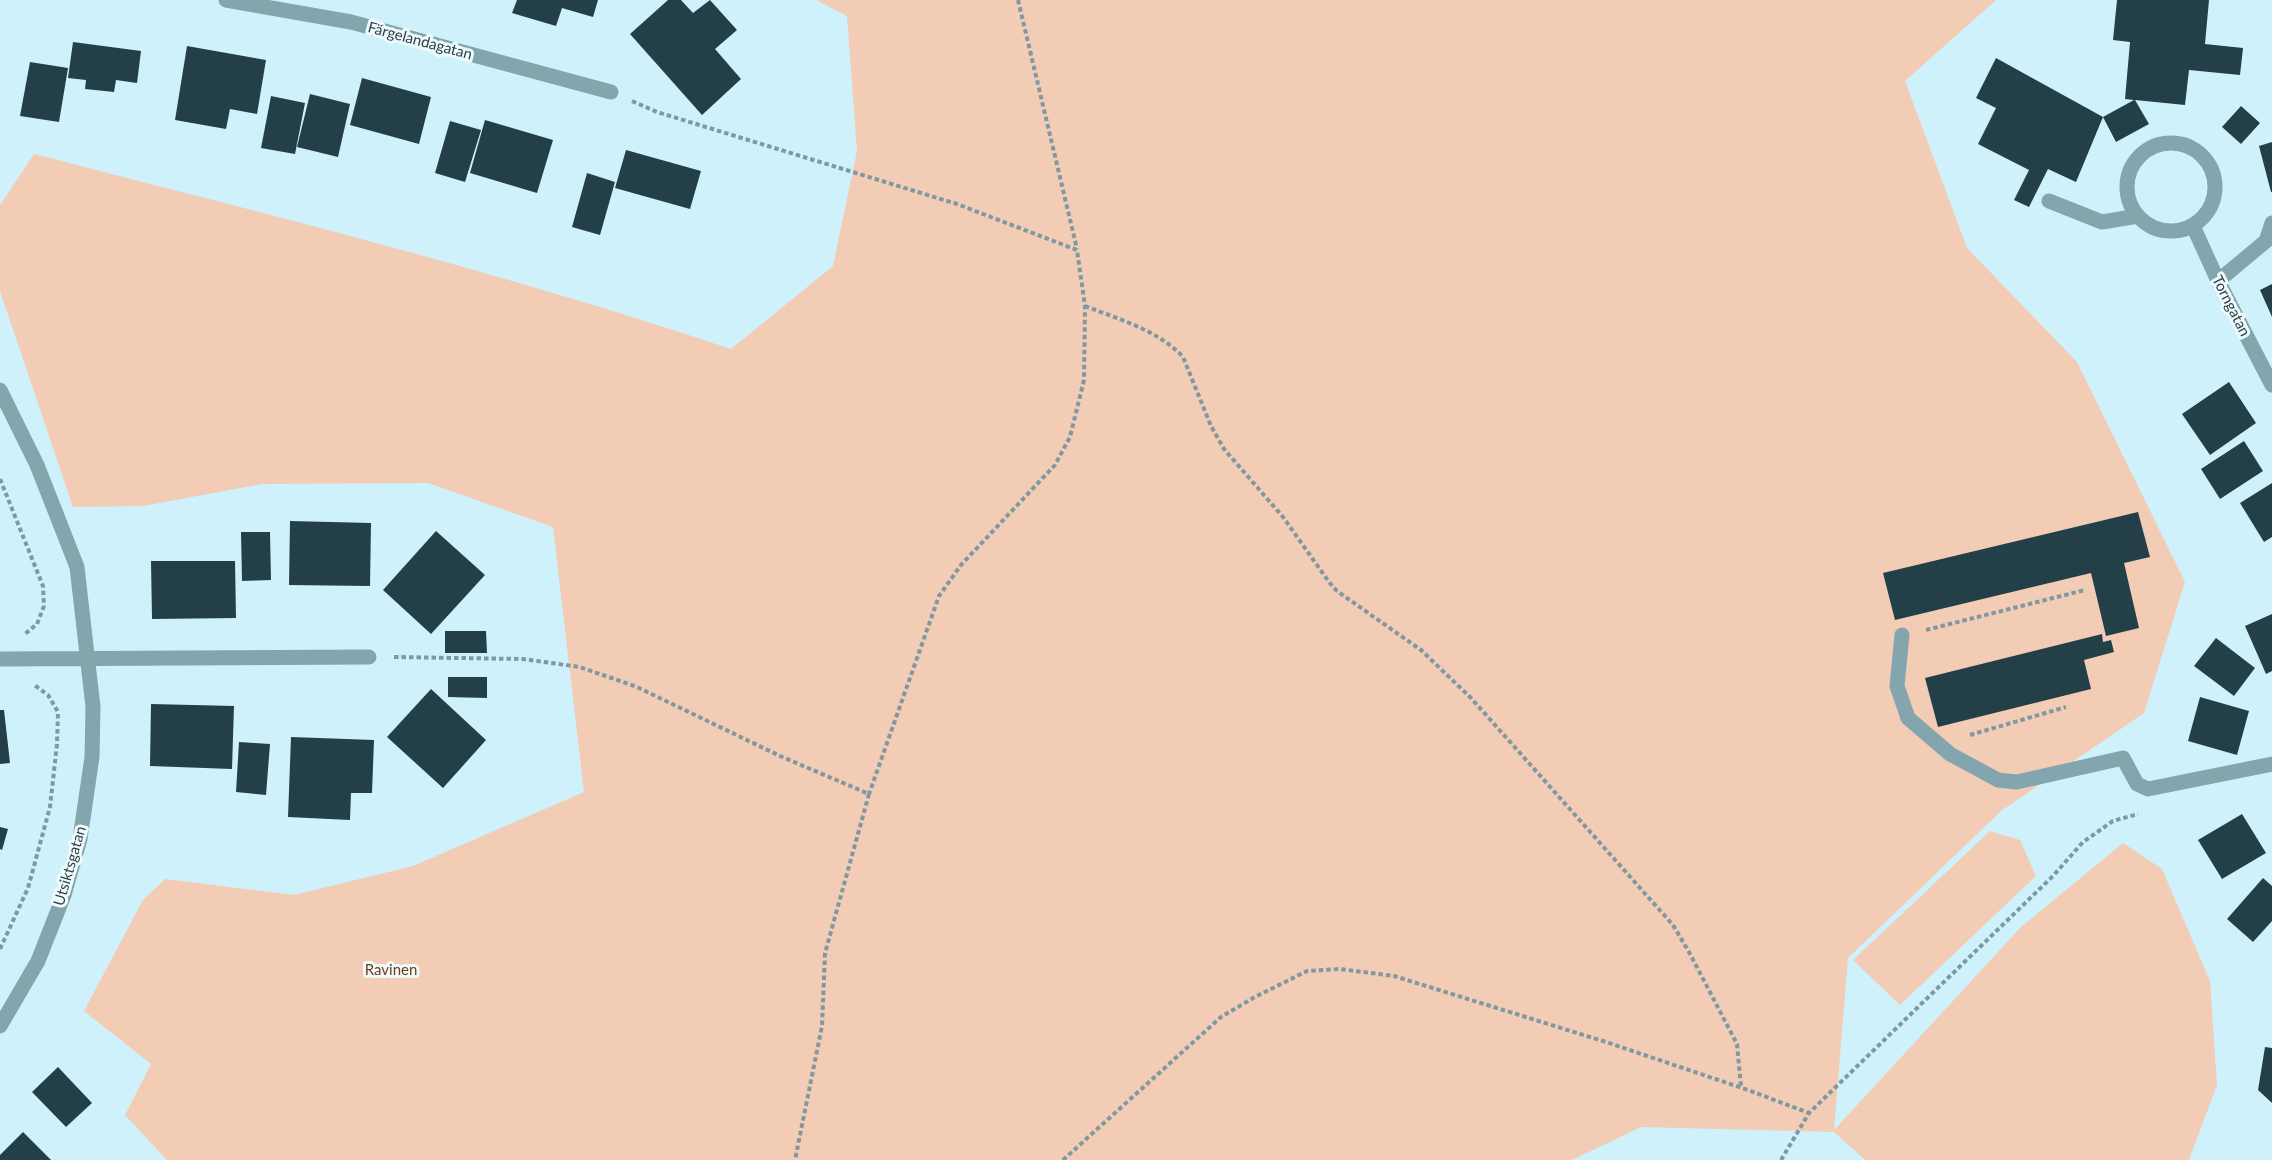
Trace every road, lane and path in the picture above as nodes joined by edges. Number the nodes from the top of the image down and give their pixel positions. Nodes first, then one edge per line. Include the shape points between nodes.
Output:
1 (226, 0) edge
2 (1018, 0) edge
3 (611, 92) joint
4 (2049, 201) dead end
5 (2138, 216) junction
6 (2272, 223) edge
7 (2193, 226) junction
8 (1077, 249) junction
9 (2218, 281) junction
10 (1085, 306) junction
11 (2272, 385) edge
12 (0, 390) edge
13 (0, 479) edge
14 (2085, 590) dead end
15 (1902, 635) joint
16 (87, 657) junction
17 (369, 657) joint
18 (0, 658) edge
19 (23, 658) junction
20 (2066, 707) dead end
21 (1950, 754) junction
22 (2272, 764) edge
23 (869, 794) junction
24 (2144, 812) dead end
25 (0, 949) edge
26 (0, 1026) edge
27 (1741, 1087) junction
28 (1809, 1113) junction
29 (795, 1160) edge
30 (1063, 1160) edge
31 (1781, 1160) edge

1 - 3 street, Färgelandagatan via 351,22
2 - 8 path
3 - 8 path via 657,112 957,204
4 - 5 street via 2102,222
5 - 7 street via 2163,231
5 - 7 street via 2127,189 2129,174 2147,150 2174,143 2200,154 2214,177 2211,205
6 - 9 street via 2266,241
7 - 9 street, Torngatan
8 - 10 path
9 - 11 street, Torngatan
10 - 23 path via 1084,380 1070,437 1055,465 961,565 939,596
10 - 27 path via 1160,339 1183,357 1224,449 1283,517 1329,582 1421,650 1471,698 1672,925 1737,1044
12 - 16 street, Utsiktsgatan via 38,465 77,567
13 - 19 path via 44,586 44,606 37,624 23,635
14 - 15 path
15 - 21 street via 1897,686 1908,718
16 - 17 street
16 - 19 street
16 - 26 street, Utsiktsgatan via 93,707 92,757 81,839 38,961
17 - 23 path via 523,659 580,667 637,687
18 - 19 street
19 - 25 path via 24,677 48,695 58,712 57,744 50,807 28,888
20 - 21 path via 1969,735
21 - 22 street via 1998,780 2017,782 2122,758 2137,784 2148,789
23 - 29 path via 825,953 822,1026
24 - 28 path via 2113,821 2083,842 2053,876
27 - 28 path
27 - 30 path via 1394,976 1340,969 1307,971 1221,1017
28 - 31 path

